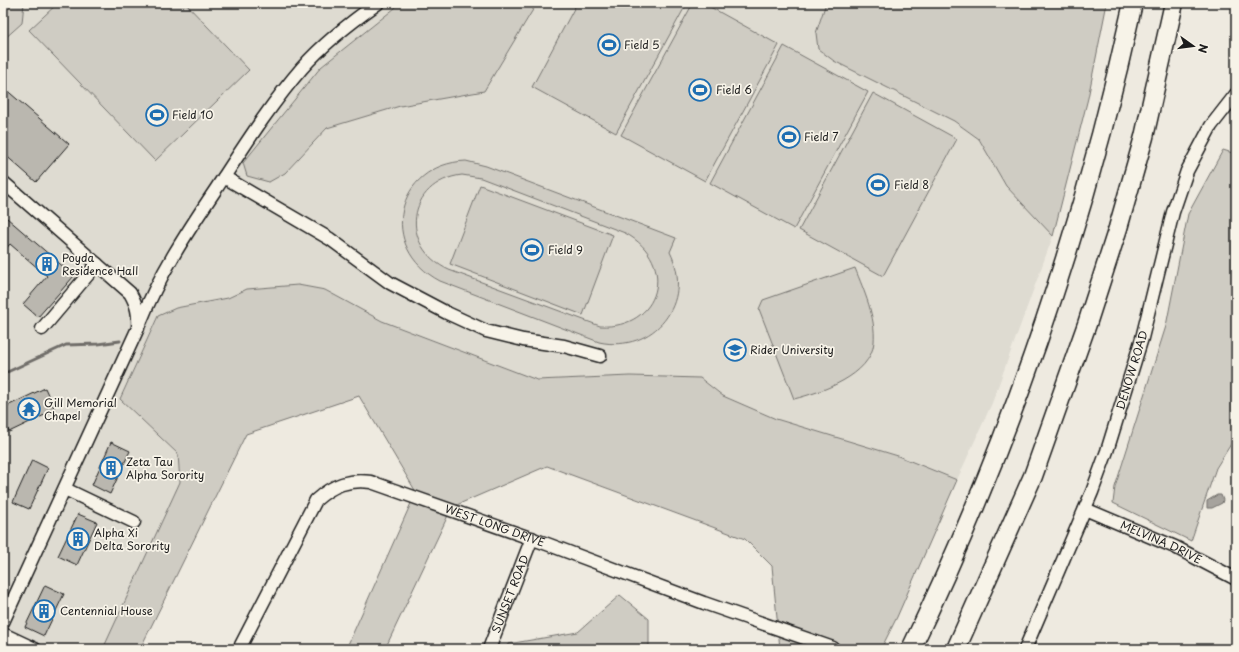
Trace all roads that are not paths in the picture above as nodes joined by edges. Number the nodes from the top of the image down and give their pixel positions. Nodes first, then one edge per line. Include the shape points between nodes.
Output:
1 (378, 3) edge
2 (1133, 3) edge
3 (1174, 3) edge
4 (1236, 94) edge
5 (224, 177) junction
6 (3, 182) edge
7 (97, 264) junction
8 (42, 328) dead end
9 (138, 328) junction
10 (600, 356) dead end
11 (65, 489) junction
12 (1085, 509) junction
13 (134, 522) dead end
14 (532, 538) junction
15 (1236, 580) edge
16 (3, 622) edge
17 (3, 634) edge
18 (834, 648) edge
19 (35, 649) edge
20 (239, 649) edge
21 (489, 649) edge
22 (910, 649) edge
23 (956, 649) edge
24 (1025, 649) edge

1 - 5 street via 345,27 303,67
2 - 22 highway via 1086,187 1029,368 977,503
3 - 23 highway via 1144,137 1087,324 1033,476
4 - 12 street, DENOW ROAD via 1198,148 1178,196 1125,395
5 - 9 street via 161,277
5 - 10 street via 330,239 390,283 447,313 486,331 564,346
6 - 7 street
7 - 8 street
7 - 9 street via 130,293 137,306
9 - 11 street
11 - 13 street
11 - 16 street
12 - 15 street, MELVINA DRIVE via 1175,547
12 - 24 street, DENOW ROAD
14 - 18 street, WEST LONG DRIVE
14 - 20 street, WEST LONG DRIVE via 371,482 358,481 335,486 310,510
14 - 21 street, SUNSET ROAD
17 - 19 street

